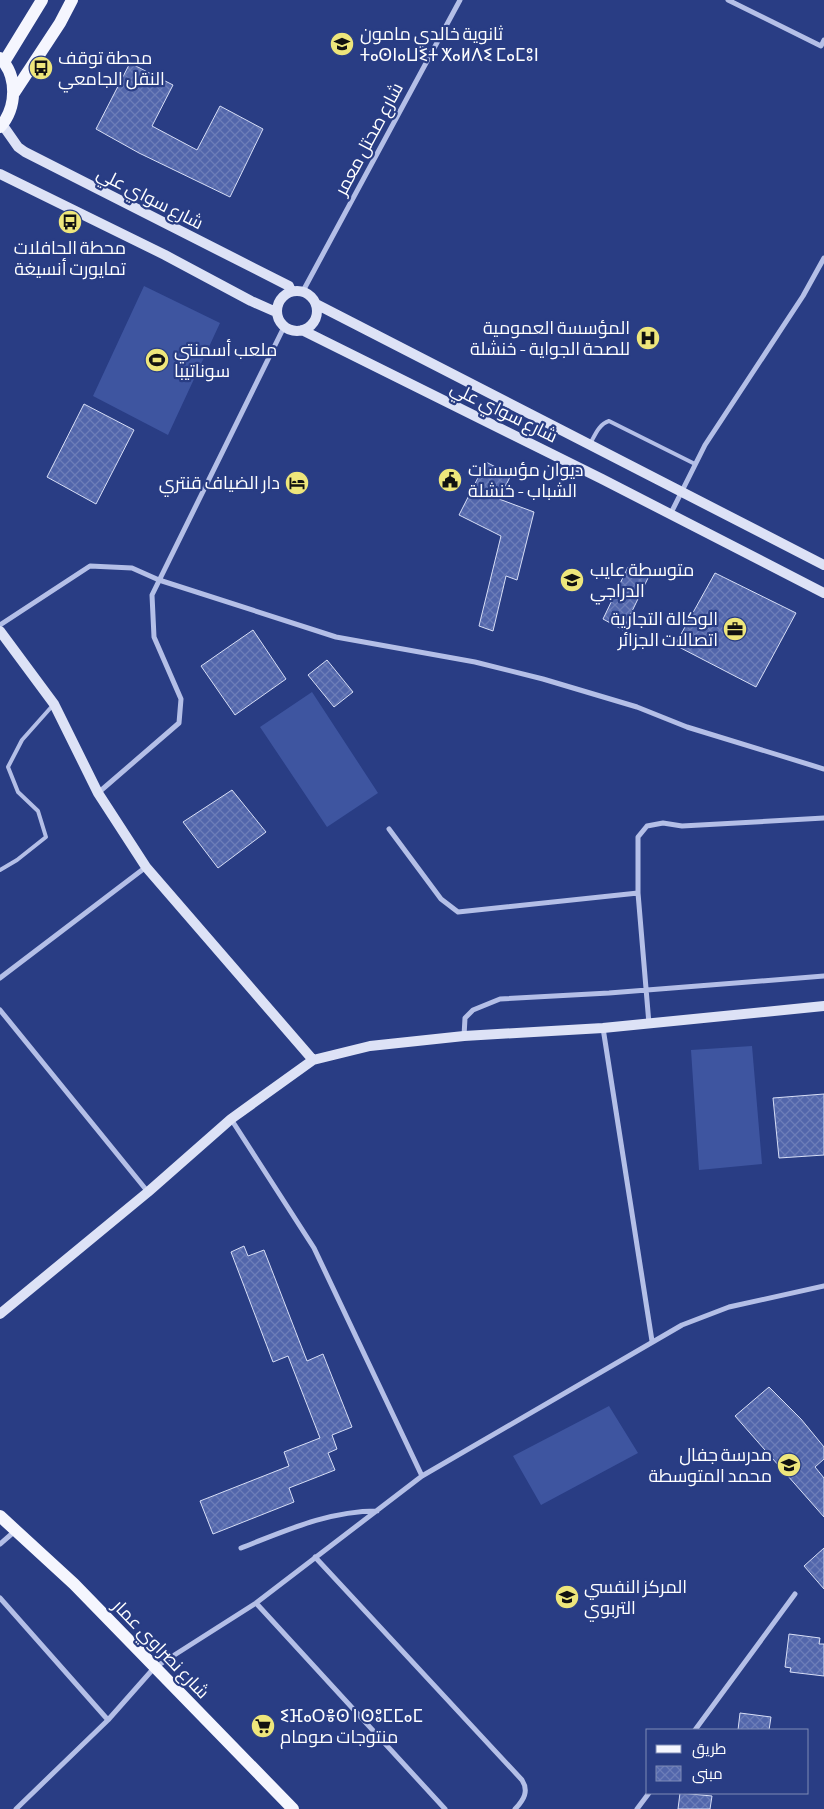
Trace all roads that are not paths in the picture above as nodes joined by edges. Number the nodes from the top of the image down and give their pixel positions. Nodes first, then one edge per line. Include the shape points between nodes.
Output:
1 (42, 0) edge
2 (72, 0) edge
3 (460, 0) edge
4 (728, 0) edge
5 (824, 40) edge
6 (2, 60) edge
7 (14, 93) junction
8 (1, 125) edge
9 (0, 174) edge
10 (824, 258) edge
11 (291, 291) junction
12 (302, 291) junction
13 (316, 304) junction
14 (276, 312) junction
15 (284, 327) junction
16 (302, 330) junction
17 (589, 445) junction
18 (696, 464) junction
19 (681, 493) junction
20 (670, 515) junction
21 (824, 565) edge
22 (159, 580) junction
23 (824, 593) edge
24 (0, 625) edge
25 (0, 631) edge
26 (54, 704) junction
27 (824, 769) edge
28 (98, 793) junction
29 (824, 818) edge
30 (390, 829) dead end
31 (146, 867) junction
32 (0, 870) edge
33 (638, 893) junction
34 (824, 976) edge
35 (0, 978) edge
36 (646, 991) junction
37 (824, 1006) edge
38 (0, 1010) edge
39 (649, 1024) junction
40 (602, 1028) junction
41 (464, 1036) junction
42 (313, 1060) junction
43 (231, 1119) junction
44 (148, 1192) junction
45 (824, 1286) edge
46 (0, 1314) edge
47 (652, 1341) junction
48 (422, 1476) junction
49 (378, 1510) junction
50 (0, 1516) edge
51 (16, 1530) junction
52 (0, 1544) edge
53 (240, 1548) dead end
54 (315, 1557) junction
55 (795, 1594) dead end
56 (0, 1598) edge
57 (256, 1602) junction
58 (154, 1668) junction
59 (108, 1720) junction
60 (696, 1729) edge
61 (648, 1794) edge
62 (16, 1809) edge
63 (293, 1809) edge
64 (445, 1809) edge
65 (515, 1809) edge
66 (637, 1809) edge

1 - 6 main road
2 - 7 main road
3 - 12 street, شارع صحتل معمر
4 - 5 street via 821,46
6 - 7 main road via 12,76
7 - 8 main road
8 - 11 main road, شارع سواي علي via 26,152 289,286
9 - 14 main road
10 - 18 street
11 - 12 main road
11 - 14 main road via 279,301
12 - 13 main road
13 - 16 main road via 315,320
13 - 17 main road, شارع سواي علي
14 - 15 main road
15 - 16 main road
15 - 22 street
16 - 20 main road, شارع سواي علي
17 - 18 lane via 604,422 609,421
17 - 19 main road, شارع سواي علي
18 - 19 street
19 - 20 street
19 - 21 main road, شارع سواي علي
20 - 23 main road, شارع سواي علي
22 - 24 street via 132,568 90,566
22 - 27 street via 336,637 466,660 543,679
22 - 28 street via 152,595 154,637 181,699 179,723
25 - 26 main road
26 - 28 main road
26 - 32 lane via 22,740 8,767 18,792 38,811 46,837
28 - 31 main road
29 - 33 street via 647,826 638,837
30 - 33 street via 441,899 458,912
31 - 35 street
31 - 42 main road
33 - 36 street
34 - 36 street
36 - 39 street
36 - 41 street via 500,999 473,1010 464,1018
37 - 39 main road
38 - 44 street
39 - 40 main road
40 - 41 main road
40 - 47 street
41 - 42 main road via 370,1046
42 - 43 main road
43 - 44 main road
43 - 48 street via 314,1248
44 - 46 main road
45 - 47 street via 729,1308 682,1325
47 - 48 street
48 - 49 street
49 - 53 street via 316,1520
49 - 54 street
50 - 51 main road, شارع نصراوي عمار
51 - 52 street
51 - 58 main road, شارع نصراوي عمار via 74,1584
54 - 57 street
54 - 65 street via 522,1780 526,1791
55 - 60 street
56 - 59 street
57 - 58 street
57 - 64 street
58 - 59 street
58 - 63 main road, شارع نصراوي عمار
59 - 62 street
61 - 66 street

